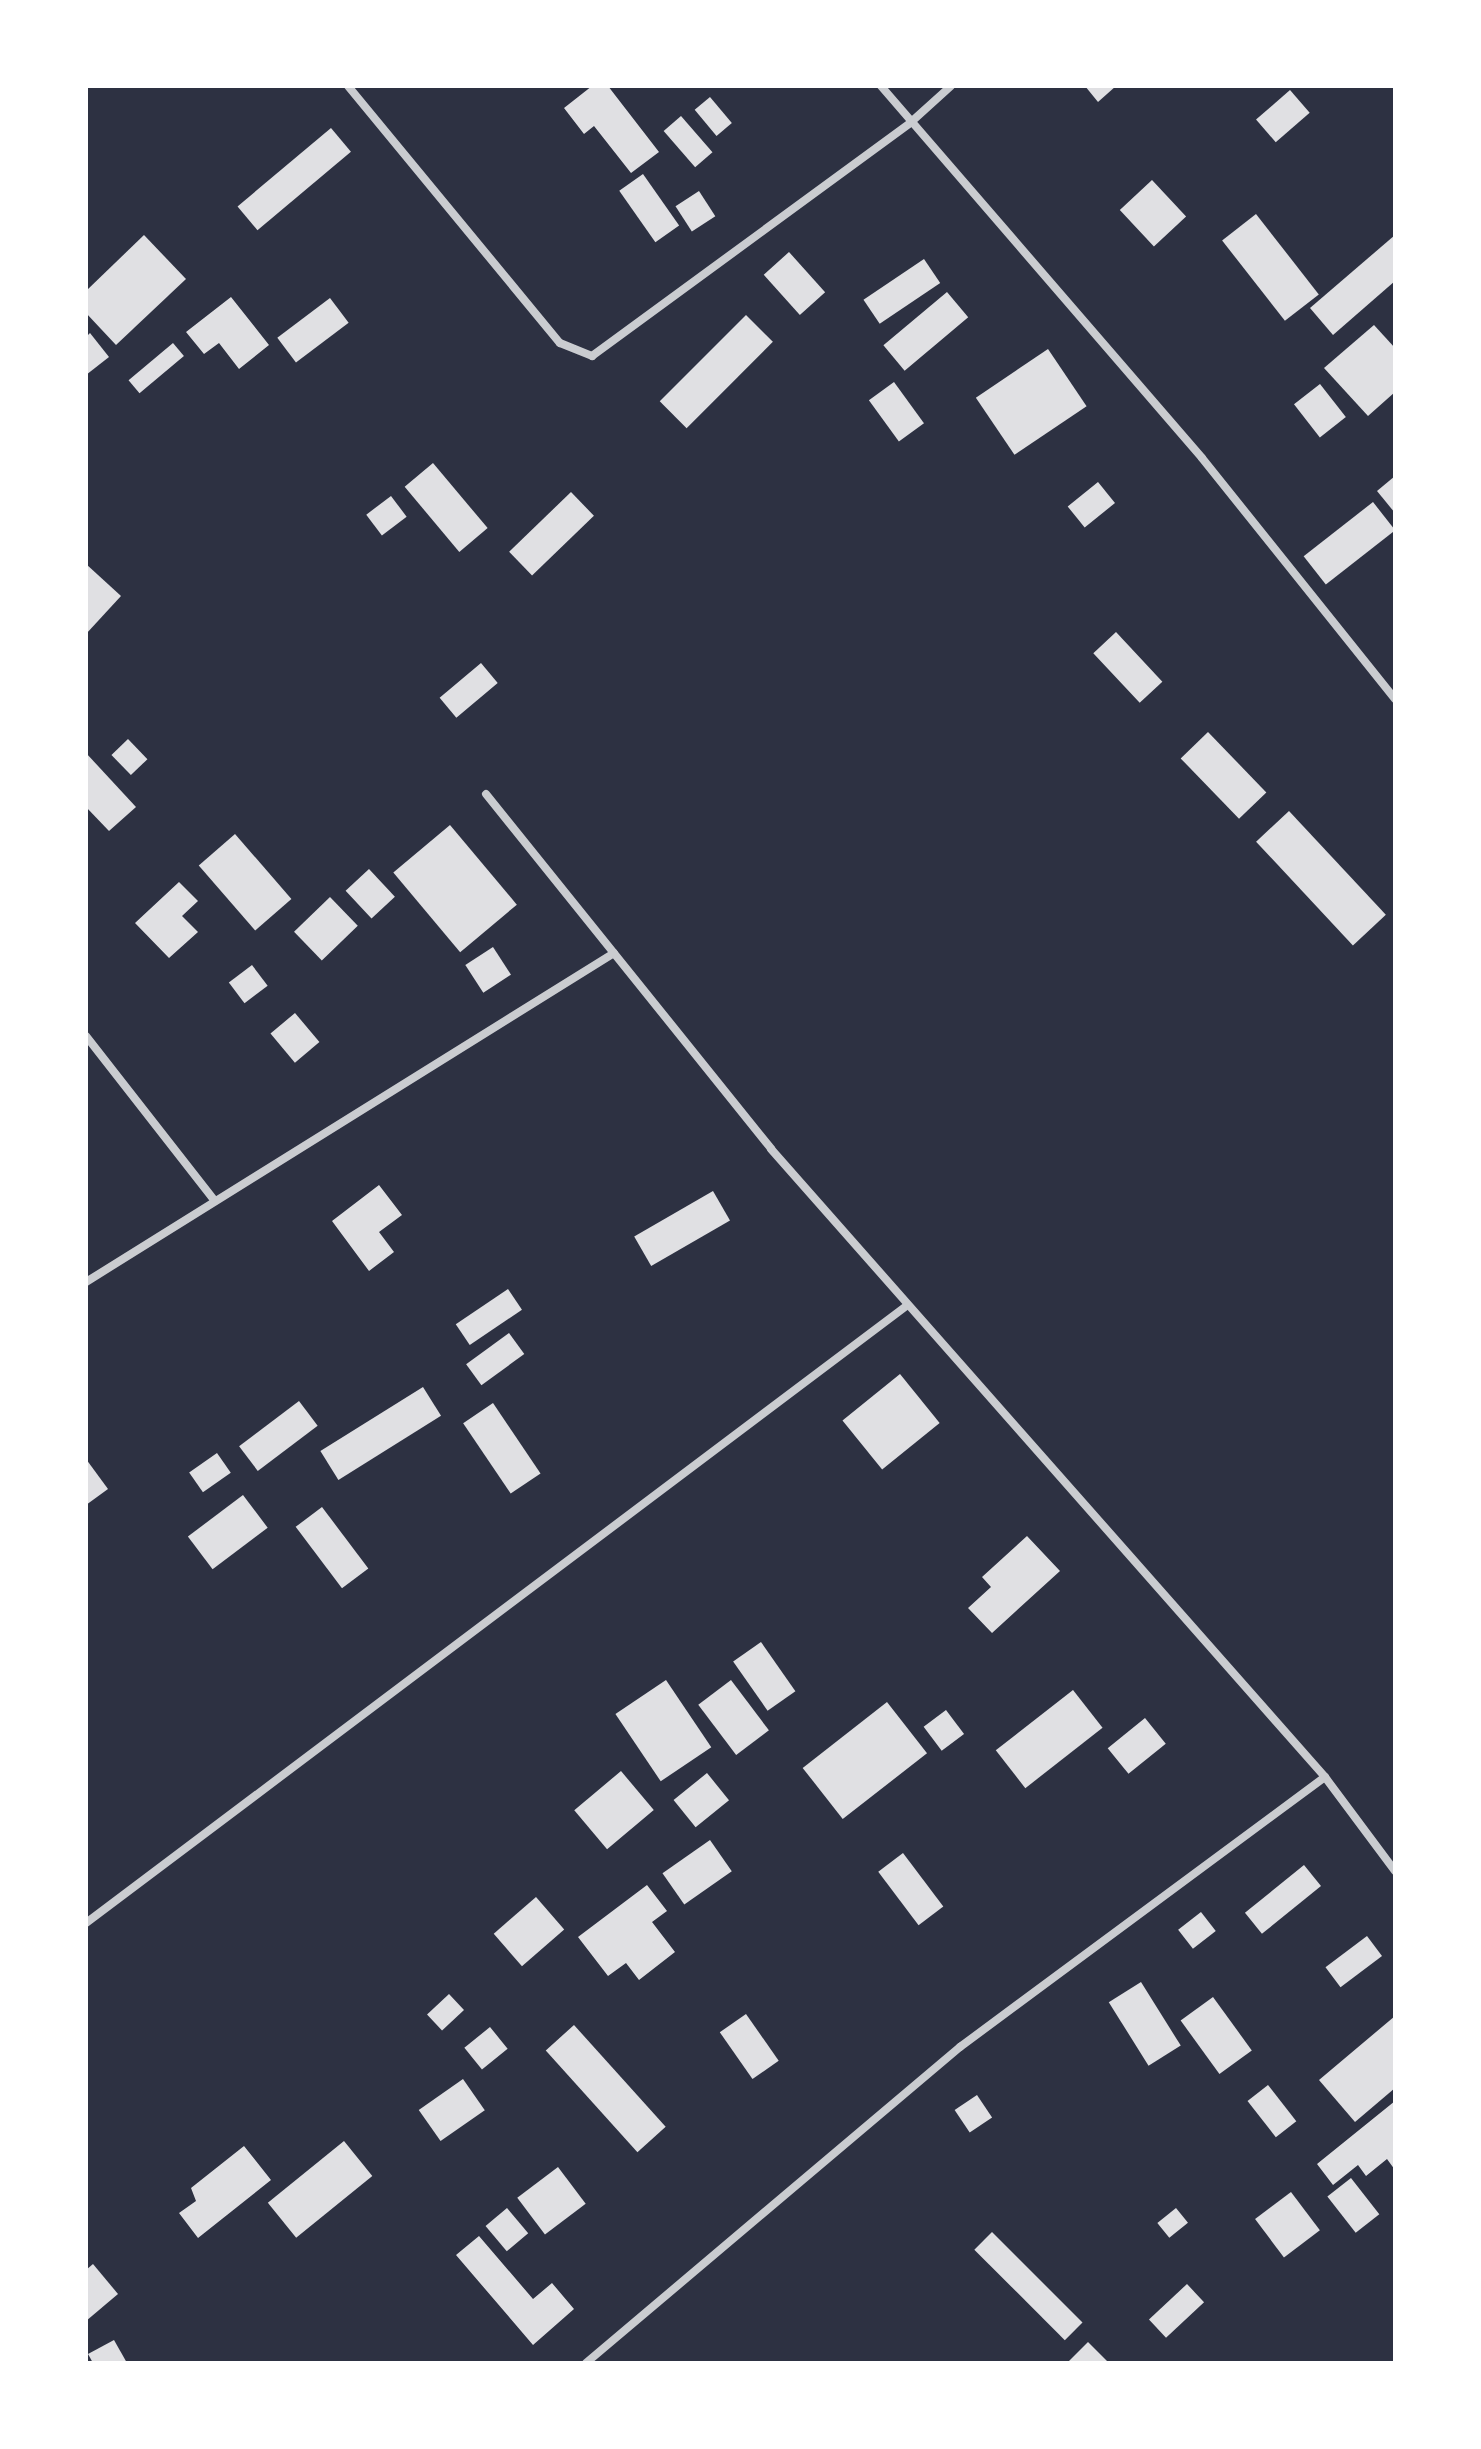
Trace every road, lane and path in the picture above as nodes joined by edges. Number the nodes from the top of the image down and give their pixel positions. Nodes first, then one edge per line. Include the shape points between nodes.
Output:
1 (348, 86) edge
2 (881, 86) edge
3 (951, 86) edge
4 (910, 123) junction
5 (1395, 699) edge
6 (486, 794) dead end
7 (614, 953) junction
8 (86, 1036) edge
9 (215, 1201) junction
10 (86, 1282) edge
11 (905, 1307) junction
12 (1325, 1777) junction
13 (1395, 1871) edge
14 (86, 1923) edge
15 (586, 2363) edge

1 - 4 street via 560,343 583,356 605,350
2 - 4 street
3 - 4 street
4 - 5 street via 1202,458
6 - 7 street
7 - 9 street
7 - 11 street
8 - 9 street
9 - 10 street
11 - 12 street
11 - 14 street
12 - 13 street
12 - 15 street via 960,2047

